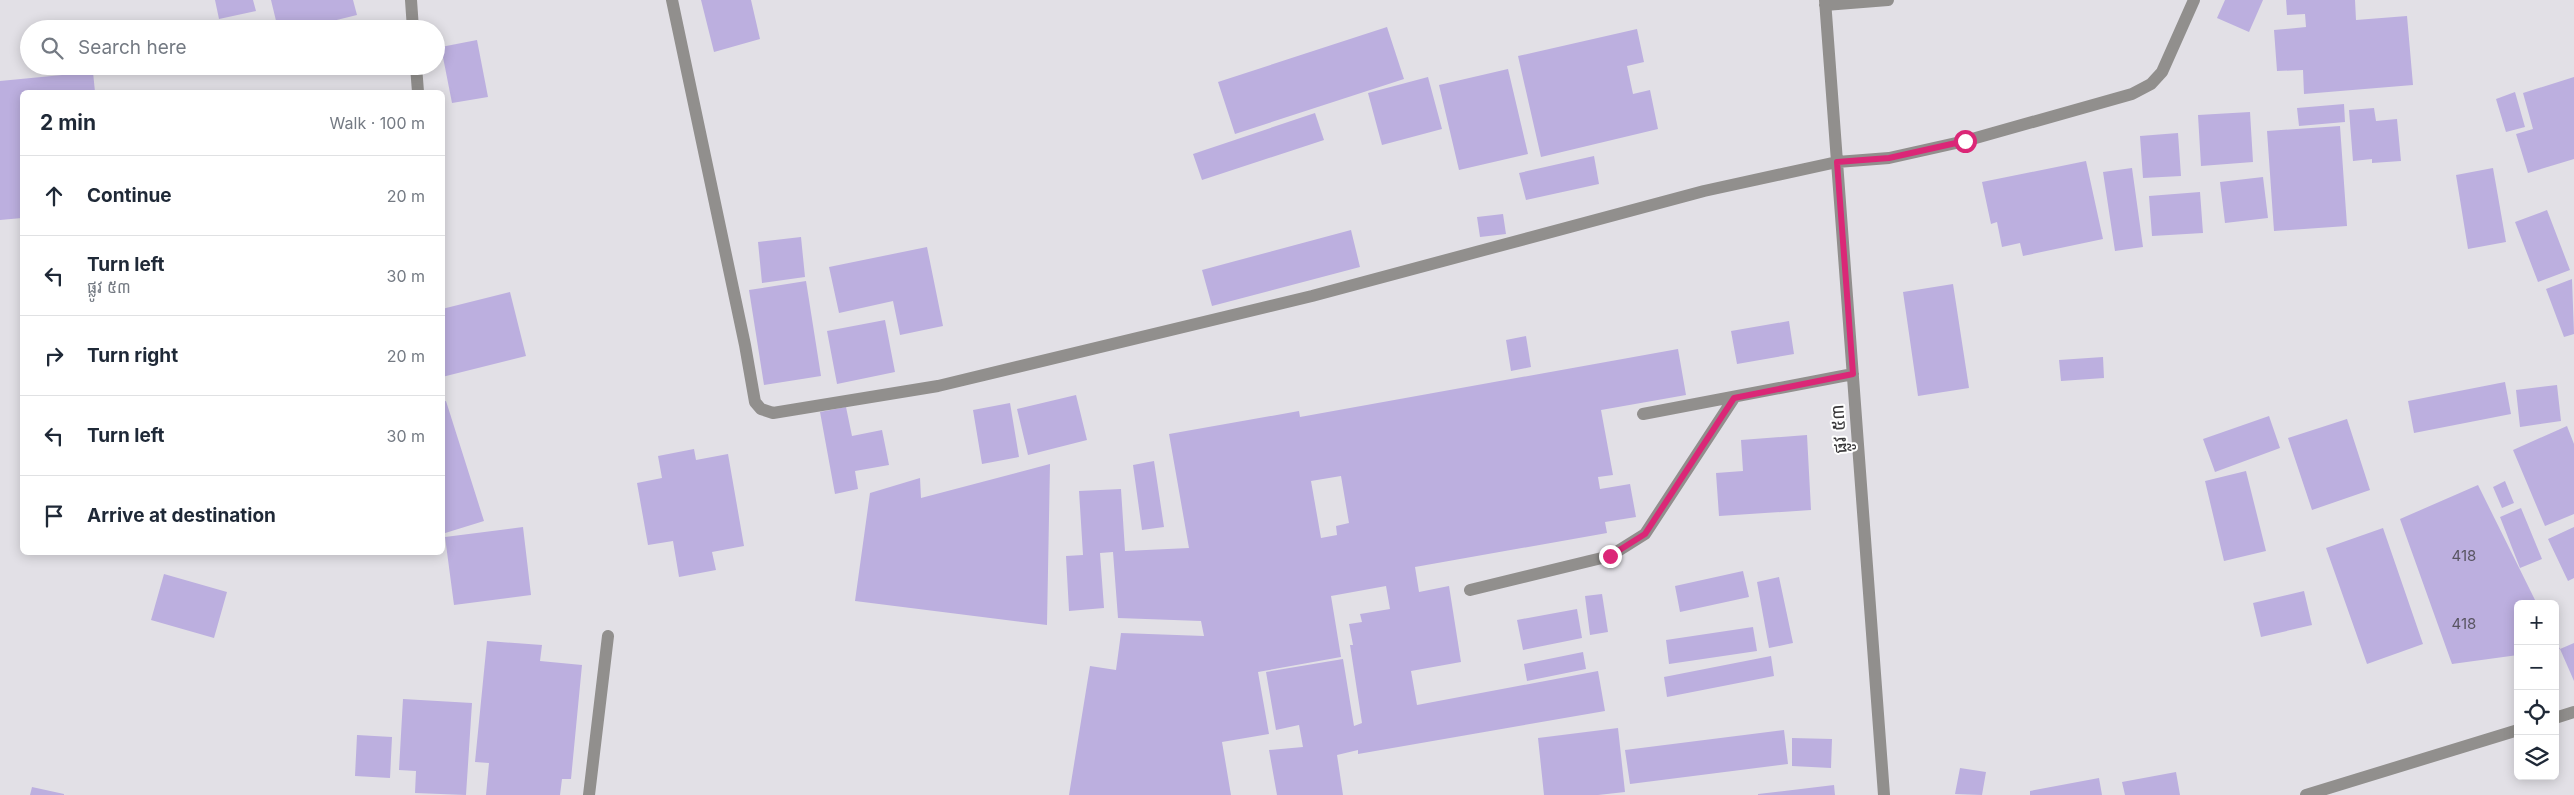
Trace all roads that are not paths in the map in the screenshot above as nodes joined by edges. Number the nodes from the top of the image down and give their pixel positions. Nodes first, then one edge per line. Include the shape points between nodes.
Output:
1 (411, 0) edge
2 (672, 0) edge
3 (1888, 0) edge
4 (2194, 0) edge
5 (1825, 2) edge
6 (412, 20) edge
7 (417, 75) edge
8 (418, 90) edge
9 (1837, 162) junction
10 (1853, 374) junction
11 (1734, 398) junction
12 (1643, 414) dead end
13 (1470, 590) dead end
14 (608, 636) dead end
15 (2574, 712) edge
16 (2559, 717) edge
17 (2514, 731) edge
18 (589, 795) edge
19 (1884, 795) edge
20 (2306, 795) edge

1 - 6 street
2 - 9 street via 755,402 761,409 773,413 947,384 1312,296 1704,191
3 - 5 street
4 - 9 street via 2162,72 2152,84 2132,94 1965,141 1889,158
5 - 9 street, ផ្លូវ ៥៣
7 - 8 street
9 - 10 street, ផ្លូវ ៥៣
10 - 11 street
10 - 19 street, ផ្លូវ ៥៣
11 - 12 street
11 - 13 street via 1645,534 1610,556
14 - 18 street
15 - 16 street
17 - 20 street

